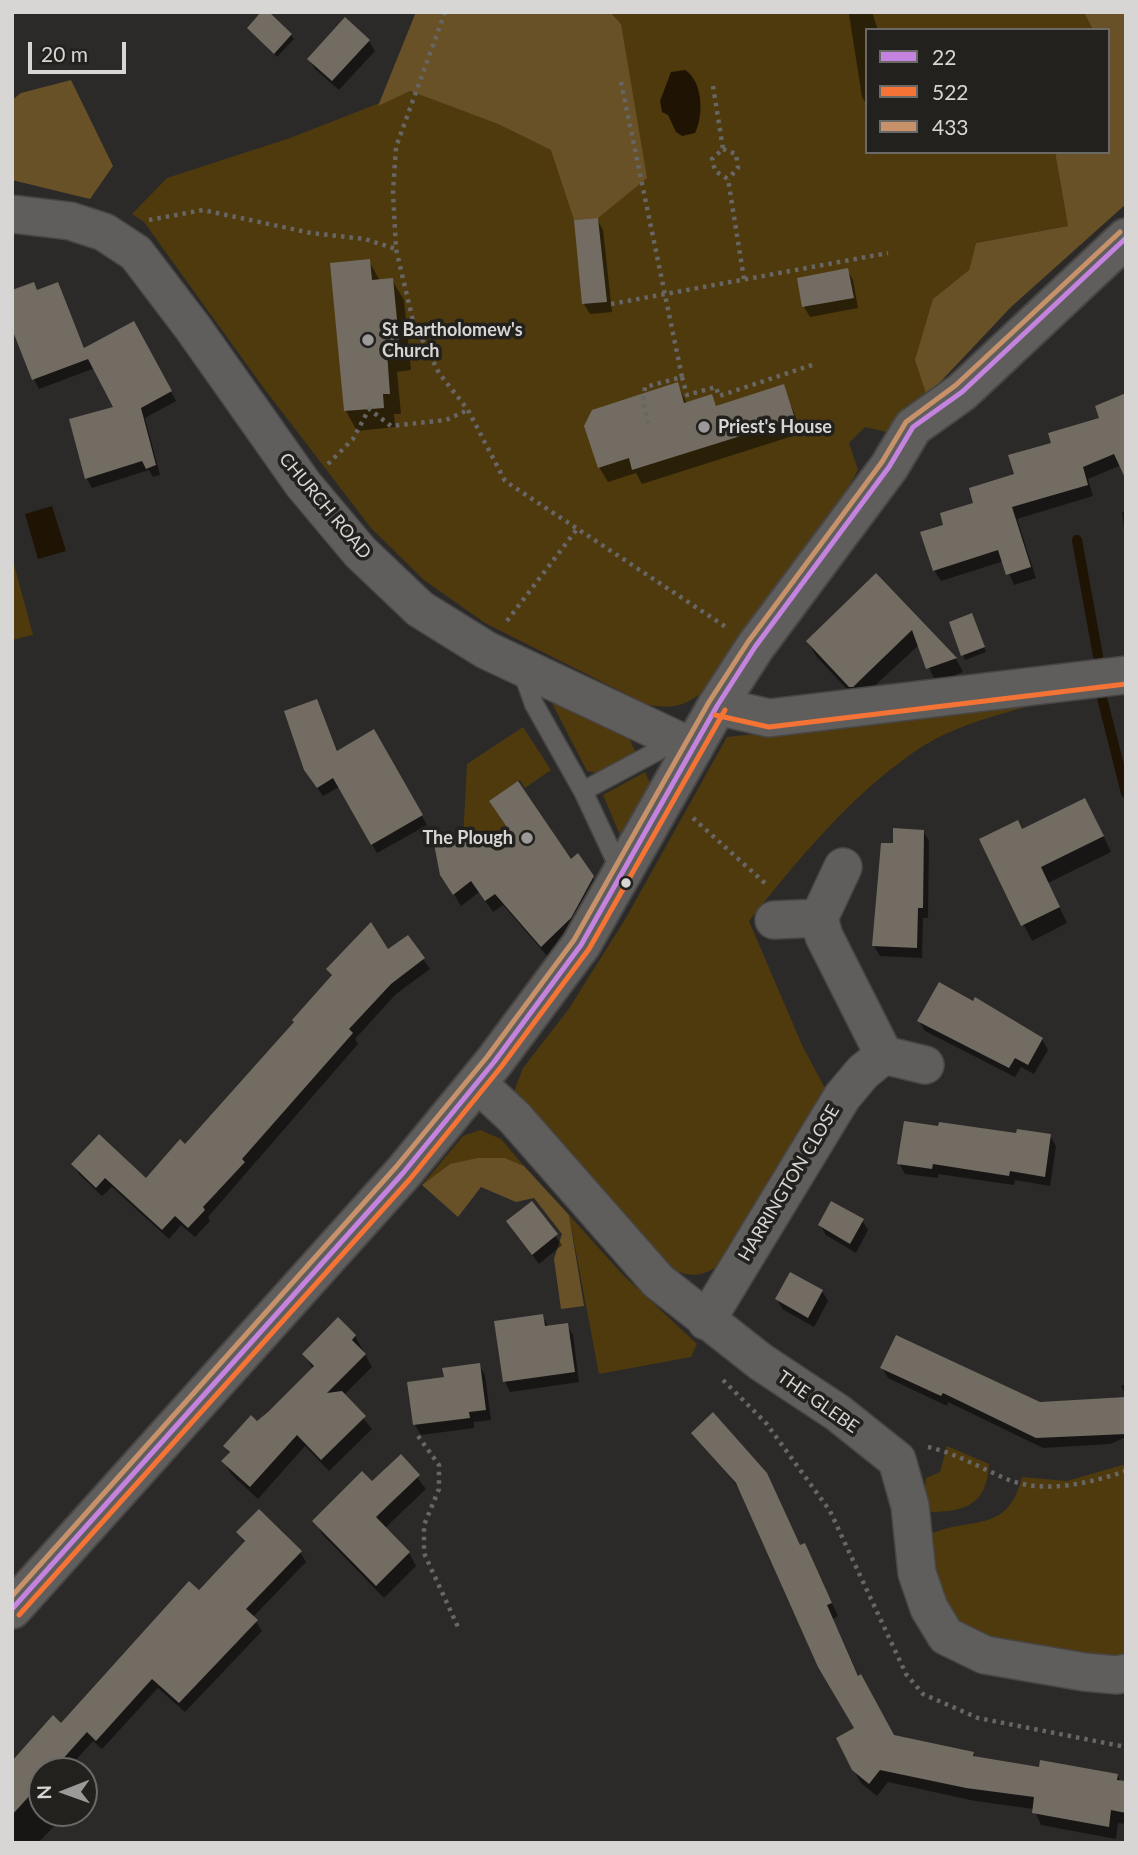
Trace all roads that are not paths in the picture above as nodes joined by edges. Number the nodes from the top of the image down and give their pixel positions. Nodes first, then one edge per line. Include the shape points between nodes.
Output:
1 (12, 214) edge
2 (1126, 238) edge
3 (520, 666) junction
4 (1126, 675) edge
5 (717, 706) junction
6 (686, 744) junction
7 (583, 791) junction
8 (843, 867) dead end
9 (622, 875) junction
10 (884, 1055) junction
11 (925, 1065) dead end
12 (477, 1083) junction
13 (706, 1321) junction
14 (12, 1609) edge
15 (1126, 1673) edge

1 - 3 street, CHURCH ROAD via 70,221 104,232 136,253 303,484 360,552 420,609
2 - 5 street via 962,392 913,427
3 - 6 street, CHURCH ROAD
3 - 7 lane via 534,704
4 - 5 street via 769,718
5 - 6 street
6 - 7 lane
6 - 9 street via 667,793
7 - 9 lane
8 - 10 street via 801,919 824,936
9 - 12 street via 581,945
10 - 11 street
10 - 13 street, HARRINGTON CLOSE via 842,1097
12 - 13 street, THE GLEBE via 514,1117 658,1281
12 - 14 street via 403,1173
13 - 15 street, THE GLEBE via 897,1460 910,1506 917,1573 929,1608 946,1636 985,1655 1084,1672

